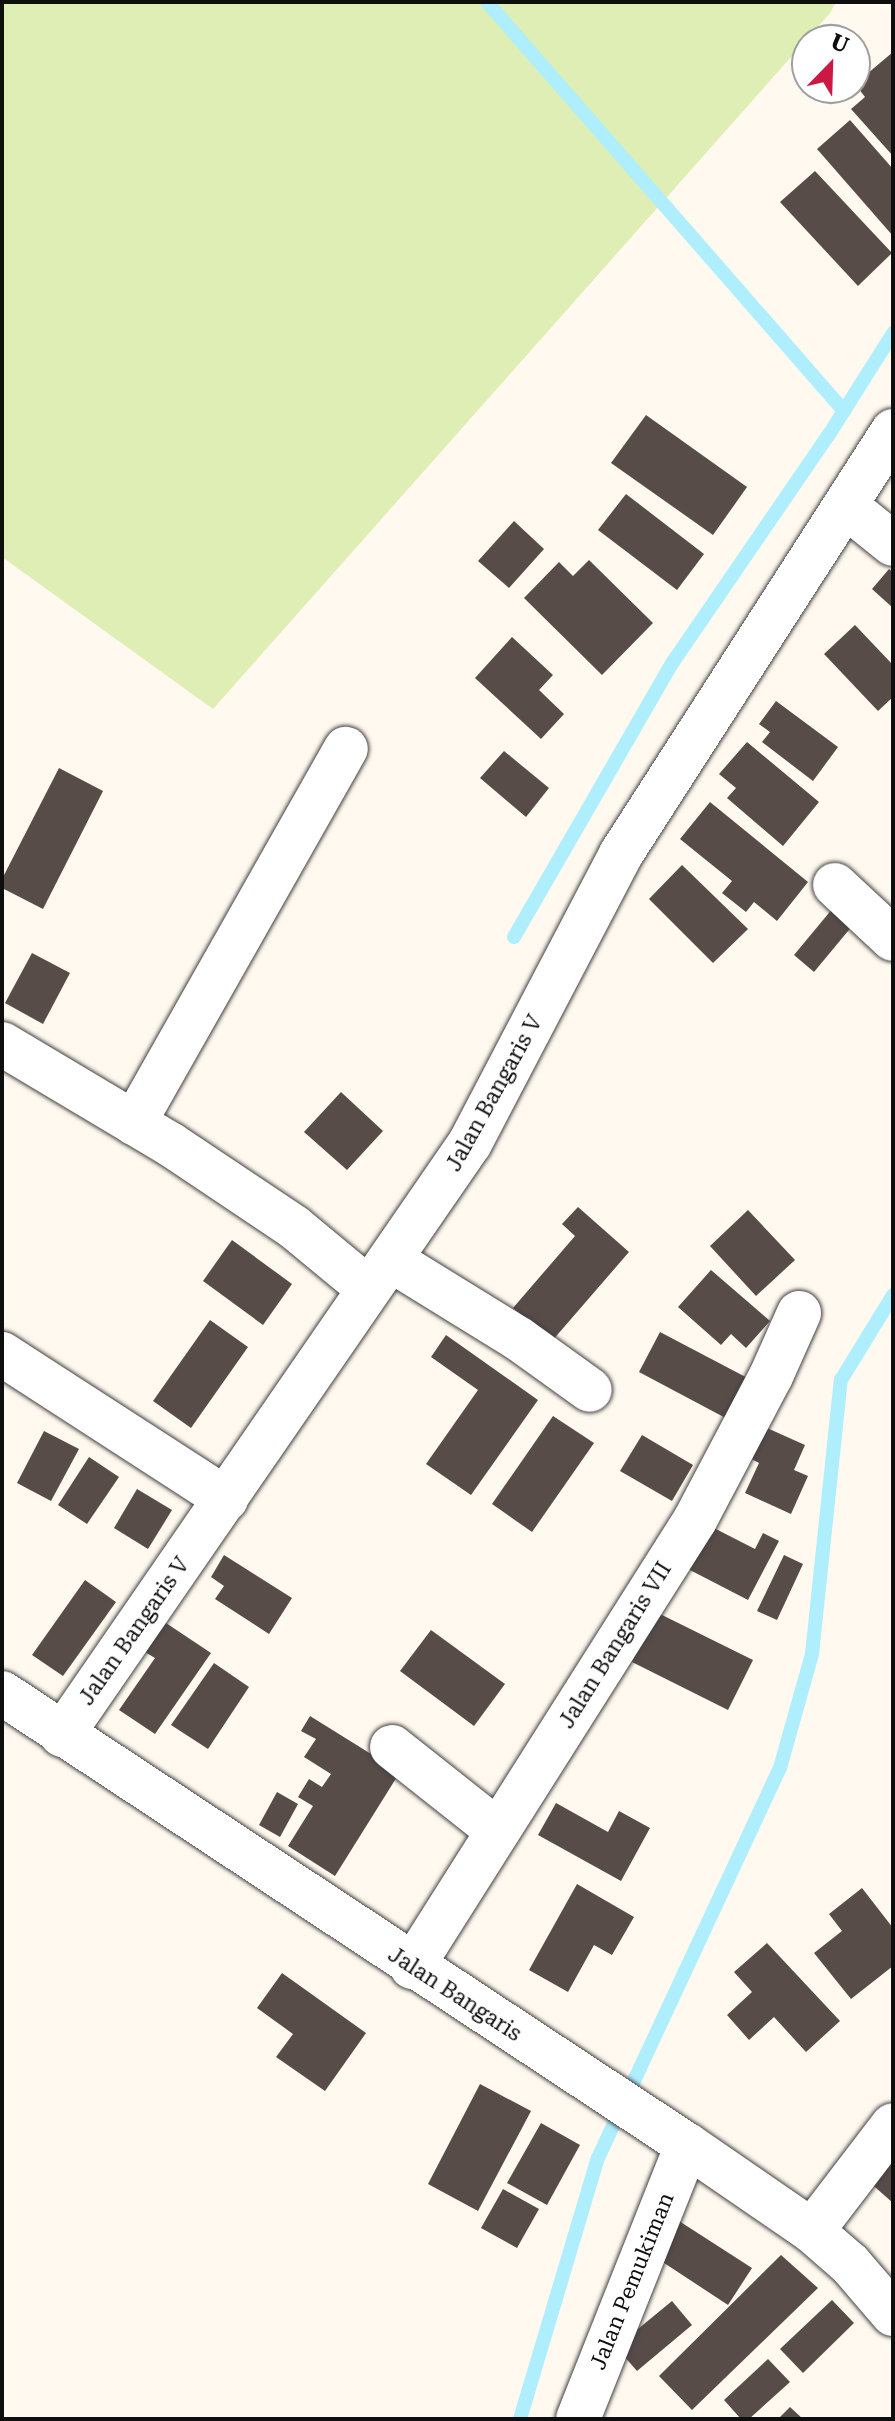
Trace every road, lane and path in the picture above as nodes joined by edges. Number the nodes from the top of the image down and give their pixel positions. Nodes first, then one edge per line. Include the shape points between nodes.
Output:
1 (893, 431) edge
2 (847, 507) junction
3 (893, 544) edge
4 (346, 749) dead end
5 (835, 885) dead end
6 (893, 939) edge
7 (6, 1044) edge
8 (134, 1123) junction
9 (380, 1275) junction
10 (799, 1313) dead end
11 (2, 1354) edge
12 (590, 1390) dead end
13 (226, 1499) junction
14 (2, 1693) edge
15 (62, 1735) junction
16 (392, 1747) dead end
17 (498, 1831) junction
18 (412, 1967) junction
19 (893, 2125) edge
20 (687, 2145) junction
21 (812, 2231) junction
22 (893, 2314) edge
23 (578, 2419) edge

1 - 2 street, Jalan Bangaris V
2 - 3 street
2 - 9 street, Jalan Bangaris V via 621,854 470,1143
4 - 8 street
5 - 6 street
7 - 8 street
8 - 9 street via 294,1227
9 - 12 street via 519,1339
9 - 13 street, Jalan Bangaris V
10 - 17 street, Jalan Bangaris VII via 695,1520
11 - 13 street
13 - 15 street, Jalan Bangaris V
14 - 15 street, Jalan Bangaris
15 - 18 street, Jalan Bangaris
16 - 17 street
17 - 18 street, Jalan Bangaris VII
18 - 20 street, Jalan Bangaris
19 - 21 street
20 - 21 street, Jalan Bangaris
20 - 23 street, Jalan Pemukiman
21 - 22 street, Jalan Bangaris via 850,2264

